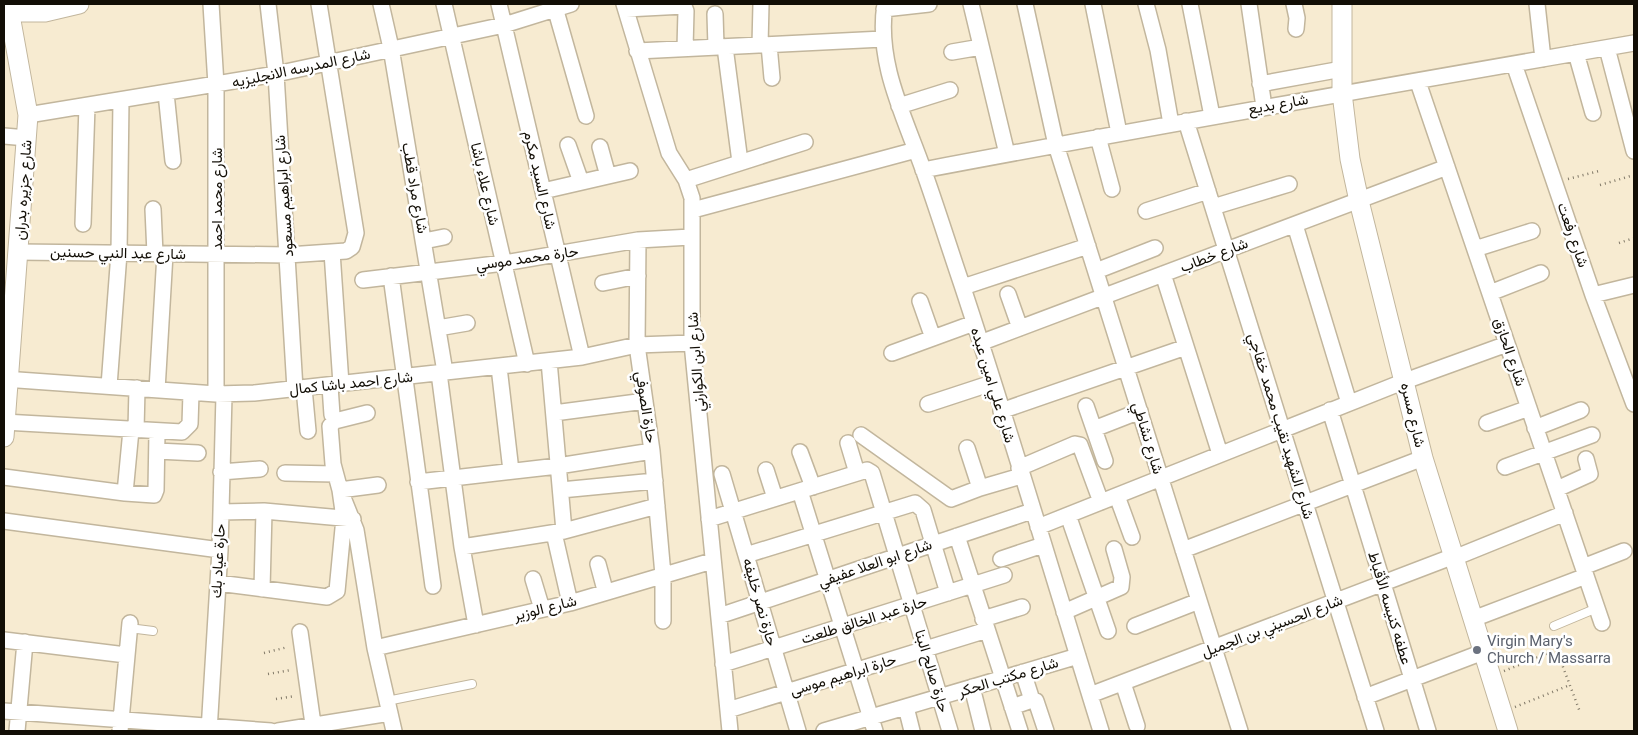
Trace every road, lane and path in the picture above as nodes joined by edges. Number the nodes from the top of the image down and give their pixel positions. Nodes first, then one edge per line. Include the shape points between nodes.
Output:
1 (211, 4) edge
2 (268, 4) edge
3 (320, 4) edge
4 (381, 4) edge
5 (444, 4) edge
6 (499, 4) edge
7 (571, 4) edge
8 (761, 4) edge
9 (929, 4) edge
10 (971, 4) edge
11 (1025, 4) edge
12 (1093, 4) edge
13 (1146, 4) edge
14 (1190, 4) edge
15 (1249, 4) edge
16 (1294, 4) edge
17 (1342, 4) edge
18 (1537, 4) edge
19 (67, 6) edge
20 (555, 6) edge
21 (884, 6) edge
22 (625, 7) edge
23 (7, 10) edge
24 (715, 14) dead end
25 (504, 24) junction
26 (1296, 29) dead end
27 (451, 36) junction
28 (883, 39) junction
29 (1634, 43) edge
30 (765, 45) junction
31 (720, 47) junction
32 (982, 47) junction
33 (390, 48) junction
34 (685, 48) junction
35 (1607, 48) junction
36 (637, 51) junction
37 (952, 52) dead end
38 (1576, 53) junction
39 (1543, 59) junction
40 (329, 62) junction
41 (1514, 64) junction
42 (1342, 68) junction
43 (276, 74) junction
44 (772, 78) dead end
45 (1418, 82) junction
46 (1260, 84) junction
47 (216, 85) junction
48 (950, 90) dead end
49 (166, 93) junction
50 (1342, 93) junction
51 (121, 100) junction
52 (87, 106) junction
53 (899, 106) junction
54 (1264, 107) junction
55 (1593, 113) dead end
56 (28, 115) junction
57 (586, 116) dead end
58 (1212, 116) junction
59 (1179, 122) junction
60 (1119, 133) junction
61 (4, 136) edge
62 (1098, 137) junction
63 (27, 138) junction
64 (805, 142) dead end
65 (568, 145) dead end
66 (1056, 145) junction
67 (600, 146) dead end
68 (916, 150) junction
69 (1634, 151) edge
70 (1007, 154) junction
71 (174, 162) dead end
72 (740, 162) junction
73 (1447, 167) junction
74 (924, 170) junction
75 (630, 171) dead end
76 (1599, 171) dead end
77 (1634, 175) edge
78 (608, 176) junction
79 (686, 180) junction
80 (581, 182) junction
81 (1555, 183) junction
82 (1288, 184) dead end
83 (1600, 184) dead end
84 (1112, 190) dead end
85 (543, 191) junction
86 (1208, 191) junction
87 (1359, 201) junction
88 (1213, 207) junction
89 (153, 209) dead end
90 (693, 210) junction
91 (1146, 211) dead end
92 (83, 224) dead end
93 (1295, 224) junction
94 (1532, 231) dead end
95 (444, 237) dead end
96 (691, 237) junction
97 (1634, 238) edge
98 (638, 240) junction
99 (424, 241) junction
100 (1619, 243) dead end
101 (1088, 246) junction
102 (1154, 248) dead end
103 (13, 249) edge
104 (1475, 249) junction
105 (1226, 250) junction
106 (332, 252) junction
107 (119, 253) junction
108 (160, 254) junction
109 (218, 255) junction
110 (288, 255) junction
111 (558, 255) junction
112 (504, 263) junction
113 (429, 271) junction
114 (1096, 271) junction
115 (1164, 274) junction
116 (1541, 274) dead end
117 (391, 276) junction
118 (638, 276) junction
119 (362, 280) dead end
120 (603, 283) dead end
121 (1634, 285) edge
122 (963, 287) junction
123 (1490, 293) junction
124 (1008, 294) dead end
125 (1593, 295) junction
126 (1104, 297) junction
127 (920, 301) dead end
128 (467, 323) dead end
129 (974, 324) junction
130 (438, 328) junction
131 (1020, 328) junction
132 (932, 338) junction
133 (692, 343) junction
134 (980, 343) junction
135 (1507, 344) junction
136 (636, 345) junction
137 (1186, 347) junction
138 (892, 353) dead end
139 (582, 357) junction
140 (549, 361) junction
141 (526, 364) junction
142 (499, 367) junction
143 (1126, 368) junction
144 (442, 373) junction
145 (404, 377) junction
146 (6, 379) edge
147 (1405, 381) junction
148 (992, 382) junction
149 (336, 385) junction
150 (109, 386) junction
151 (137, 388) junction
152 (300, 389) junction
153 (157, 390) junction
154 (191, 392) junction
155 (220, 395) junction
156 (645, 401) junction
157 (1349, 403) junction
158 (928, 404) dead end
159 (1634, 404) edge
160 (1086, 406) dead end
161 (1529, 408) junction
162 (1330, 410) junction
163 (1581, 410) dead end
164 (1002, 411) junction
165 (1140, 411) junction
166 (367, 413) dead end
167 (554, 413) junction
168 (332, 415) dead end
169 (1487, 423) dead end
170 (4, 427) edge
171 (1536, 428) junction
172 (133, 430) junction
173 (1094, 430) junction
174 (1282, 430) junction
175 (308, 431) dead end
176 (157, 432) junction
177 (1592, 435) dead end
178 (967, 448) dead end
179 (157, 451) junction
180 (652, 451) junction
181 (800, 452) dead end
182 (198, 453) dead end
183 (1220, 454) junction
184 (1544, 454) junction
185 (1423, 458) junction
186 (1586, 459) dead end
187 (1104, 461) dead end
188 (558, 466) junction
189 (1505, 467) dead end
190 (260, 469) dead end
191 (766, 470) dead end
192 (512, 471) junction
193 (221, 472) junction
194 (862, 472) junction
195 (1020, 472) junction
196 (285, 473) dead end
197 (335, 474) junction
198 (722, 474) dead end
199 (4, 477) edge
200 (453, 478) junction
201 (1161, 478) junction
202 (655, 481) junction
203 (418, 482) junction
204 (378, 485) dead end
205 (1353, 485) junction
206 (980, 488) junction
207 (806, 489) junction
208 (1557, 489) junction
209 (340, 490) junction
210 (560, 490) junction
211 (125, 493) junction
212 (1117, 496) junction
213 (775, 498) junction
214 (1101, 502) junction
215 (1305, 503) junction
216 (657, 506) junction
217 (264, 511) junction
218 (733, 511) junction
219 (1032, 511) junction
220 (221, 512) junction
221 (884, 512) junction
222 (1565, 513) junction
223 (1068, 516) junction
224 (348, 519) junction
225 (709, 519) junction
226 (4, 521) edge
227 (1038, 528) junction
228 (559, 532) junction
229 (814, 534) junction
230 (956, 536) junction
231 (1132, 536) dead end
232 (933, 544) junction
233 (1043, 545) junction
234 (462, 548) junction
235 (1114, 549) dead end
236 (220, 550) junction
237 (1183, 550) junction
238 (1624, 551) dead end
239 (746, 555) junction
240 (897, 556) junction
241 (1454, 557) junction
242 (1001, 559) dead end
243 (712, 561) junction
244 (598, 564) dead end
245 (1584, 572) junction
246 (1004, 574) dead end
247 (663, 575) junction
248 (533, 579) dead end
249 (828, 580) junction
250 (218, 584) junction
251 (1383, 584) junction
252 (433, 586) dead end
253 (972, 586) junction
254 (262, 589) junction
255 (605, 590) junction
256 (948, 593) junction
257 (1097, 598) junction
258 (1199, 601) junction
259 (760, 602) junction
260 (1336, 602) junction
261 (570, 603) junction
262 (912, 604) junction
263 (1022, 606) dead end
264 (542, 609) junction
265 (1064, 612) junction
266 (1599, 615) joint
267 (718, 616) junction
268 (1473, 619) junction
269 (663, 621) dead end
270 (985, 624) junction
271 (476, 625) junction
272 (129, 626) joint
273 (842, 626) junction
274 (1135, 626) dead end
275 (1554, 626) dead end
276 (153, 631) dead end
277 (1108, 631) dead end
278 (301, 638) joint
279 (4, 640) edge
280 (25, 642) junction
281 (1554, 644) dead end
282 (375, 648) junction
283 (773, 648) junction
284 (1214, 648) junction
285 (926, 649) junction
286 (1556, 650) junction
287 (264, 653) dead end
288 (1484, 654) junction
289 (126, 655) junction
290 (1078, 656) junction
291 (723, 664) junction
292 (305, 667) junction
293 (856, 671) junction
294 (1023, 672) junction
295 (268, 674) dead end
296 (1491, 677) junction
297 (1002, 678) junction
298 (1412, 679) junction
299 (1122, 682) junction
300 (472, 684) dead end
301 (1570, 685) junction
302 (972, 687) junction
303 (786, 692) junction
304 (309, 694) junction
305 (1090, 695) junction
306 (940, 697) junction
307 (1365, 697) junction
308 (276, 699) dead end
309 (1032, 700) junction
310 (389, 707) junction
311 (906, 707) junction
312 (1012, 707) junction
313 (728, 710) junction
314 (11, 711) edge
315 (1580, 712) dead end
316 (873, 724) edge
317 (120, 726) edge
318 (1137, 726) dead end
319 (1506, 726) edge
320 (209, 729) edge
321 (314, 729) edge
322 (832, 730) edge
323 (17, 731) edge
324 (271, 731) edge
325 (278, 731) edge
326 (394, 731) edge
327 (730, 731) edge
328 (798, 731) edge
329 (912, 731) edge
330 (950, 731) edge
331 (983, 731) edge
332 (1020, 731) edge
333 (1046, 731) edge
334 (1101, 731) edge
335 (1240, 731) edge
336 (1376, 731) edge
337 (1428, 731) edge

1 - 47 street, شارع محمد احمد
2 - 43 street, شارع ابراهيم مسعود
3 - 40 street
4 - 33 street, شارع مراد قطب
5 - 27 street, شارع علاء باشا
6 - 25 street, شارع السيد مكرم
7 - 20 street, شارع المدرسه الانجليزيه
8 - 30 street
9 - 21 street
10 - 32 street
11 - 66 street, شارع نشاطي
12 - 60 street
13 - 59 street, شارع الشهيد نقيب محمد خفاجي
14 - 58 street
15 - 46 street
16 - 26 street
17 - 42 street, شارع مسره
18 - 39 street
19 - 23 street via 28,14
20 - 25 street, شارع المدرسه الانجليزيه
20 - 57 street
21 - 28 street, شارع علي امين عبده
22 - 34 street via 684,6
22 - 36 street, شارع ابن الكوارني
23 - 56 street, شارع جزيره بدران
24 - 31 street
25 - 27 street, شارع المدرسه الانجليزيه
25 - 85 street, شارع السيد مكرم
27 - 33 street, شارع المدرسه الانجليزيه
27 - 112 street, شارع علاء باشا
28 - 30 street
28 - 53 street, شارع علي امين عبده via 886,63
29 - 35 street, شارع بديع
30 - 31 street
30 - 44 street
31 - 34 street
31 - 72 street
32 - 37 street
32 - 70 street
33 - 40 street, شارع المدرسه الانجليزيه
33 - 99 street, شارع مراد قطب
34 - 36 street
35 - 38 street, شارع بديع
35 - 69 street
36 - 79 street, شارع ابن الكوارني via 669,153
38 - 39 street, شارع بديع
38 - 55 street
39 - 41 street, شارع بديع
40 - 43 street, شارع المدرسه الانجليزيه
40 - 106 street, شارع عبد النبي حسنين via 356,233 352,247
41 - 45 street, شارع بديع
41 - 81 street, شارع رفعت
42 - 46 street
42 - 50 street, شارع مسره
43 - 47 street, شارع المدرسه الانجليزيه
43 - 110 street, شارع ابراهيم مسعود
45 - 50 street, شارع بديع
45 - 73 street, شارع الحازق
46 - 54 street
47 - 49 street, شارع المدرسه الانجليزيه
47 - 109 street, شارع محمد احمد
48 - 53 street
49 - 51 street, شارع المدرسه الانجليزيه
49 - 71 street
50 - 54 street, شارع بديع
50 - 87 street, شارع مسره
51 - 52 street, شارع المدرسه الانجليزيه
51 - 107 street
52 - 56 street, شارع المدرسه الانجليزيه
52 - 92 street
53 - 68 street, شارع علي امين عبده
54 - 58 street, شارع بديع
56 - 63 street, شارع جزيره بدران
58 - 59 street, شارع بديع
59 - 60 street, شارع بديع
59 - 86 street, شارع الشهيد نقيب محمد خفاجي
60 - 62 street, شارع بديع
61 - 63 street
62 - 66 street, شارع بديع
62 - 84 street
63 - 103 street, شارع جزيره بدران
64 - 72 street
65 - 80 street
66 - 70 street, شارع بديع
66 - 101 street, شارع نشاطي
67 - 78 street
68 - 74 street, شارع علي امين عبده
68 - 90 street
70 - 74 street, شارع بديع
72 - 79 street
73 - 87 street, شارع خطاب
73 - 104 street, شارع الحازق
74 - 122 street, شارع علي امين عبده
75 - 78 street
76 - 81 path
77 - 83 path
78 - 80 street
79 - 90 street, شارع ابن الكوارني
80 - 85 street
81 - 125 street, شارع رفعت
82 - 88 street
85 - 111 street, شارع السيد مكرم
86 - 88 street, شارع الشهيد نقيب محمد خفاجي
86 - 91 street
87 - 93 street, شارع خطاب
87 - 147 street, شارع مسره
88 - 105 street, شارع الشهيد نقيب محمد خفاجي
89 - 108 street
90 - 96 street, شارع ابن الكوارني
93 - 105 street, شارع خطاب
93 - 157 street
94 - 104 street
95 - 99 street
96 - 98 street, حارة محمد موسي
96 - 133 street, شارع ابن الكوارني
97 - 100 path
98 - 111 street, حارة محمد موسي
98 - 118 street, حارة الصوفي
99 - 113 street, شارع مراد قطب
101 - 114 street, شارع نشاطي
101 - 122 street
102 - 114 street
103 - 107 street, شارع عبد النبي حسنين
103 - 146 street, شارع جزيره بدران
104 - 123 street, شارع الحازق
105 - 115 street, شارع خطاب
105 - 174 street, شارع الشهيد نقيب محمد خفاجي
106 - 110 street, شارع عبد النبي حسنين
106 - 149 street
107 - 108 street, شارع عبد النبي حسنين
107 - 150 street
108 - 109 street, شارع عبد النبي حسنين
108 - 153 street
109 - 110 street, شارع عبد النبي حسنين
109 - 155 street, شارع محمد احمد
110 - 152 street, شارع ابراهيم مسعود
111 - 112 street, حارة محمد موسي
111 - 139 street, شارع السيد مكرم
112 - 113 street, حارة محمد موسي
112 - 141 street, شارع علاء باشا
113 - 117 street, حارة محمد موسي
113 - 130 street, شارع مراد قطب
114 - 126 street, شارع نشاطي
115 - 126 street, شارع خطاب
115 - 137 street
116 - 123 street
117 - 119 street, حارة محمد موسي
117 - 145 street
118 - 120 street
118 - 136 street, حارة الصوفي
121 - 125 street
122 - 129 street, شارع علي امين عبده
123 - 135 street, شارع الحازق
124 - 131 street
125 - 159 street, شارع رفعت
126 - 131 street, شارع خطاب
126 - 143 street, شارع نشاطي
127 - 132 street
128 - 130 street
129 - 132 street
129 - 134 street, شارع علي امين عبده
130 - 144 street, شارع مراد قطب
131 - 134 street, شارع خطاب
132 - 138 street
133 - 136 street, شارع احمد باشا كمال
133 - 225 street, شارع ابن الكوارني
134 - 148 street, شارع علي امين عبده
135 - 147 street
135 - 161 street, شارع الحازق
136 - 139 street, شارع احمد باشا كمال
136 - 156 street, حارة الصوفي
137 - 143 street
137 - 183 street
139 - 140 street, شارع احمد باشا كمال
140 - 141 street, شارع احمد باشا كمال
140 - 167 street
141 - 142 street, شارع احمد باشا كمال
142 - 144 street, شارع احمد باشا كمال
142 - 192 street
143 - 164 street
143 - 165 street, شارع نشاطي
144 - 145 street, شارع احمد باشا كمال
144 - 200 street, شارع مراد قطب
145 - 149 street, شارع احمد باشا كمال
145 - 203 street
146 - 150 street, شارع احمد باشا كمال
146 - 170 street, شارع جزيره بدران
147 - 157 street
147 - 185 street, شارع مسره
148 - 158 street
148 - 164 street, شارع علي امين عبده
149 - 152 street, شارع احمد باشا كمال
149 - 168 street
150 - 151 street, شارع احمد باشا كمال
151 - 153 street, شارع احمد باشا كمال
151 - 172 street
152 - 155 street, شارع احمد باشا كمال
152 - 175 street, شارع ابراهيم مسعود
153 - 154 street, شارع احمد باشا كمال
154 - 155 street, شارع احمد باشا كمال
154 - 176 street via 190,424 187,428 182,432
155 - 193 street, حارة عياد بك
156 - 167 street
156 - 180 street, حارة الصوفي
157 - 162 street
160 - 173 street
161 - 169 street
161 - 171 street, شارع الحازق
162 - 174 street
162 - 205 street, عطفه كنيسه الأقباط
163 - 171 street
164 - 195 street, شارع علي امين عبده
165 - 173 street
165 - 201 street, شارع نشاطي
166 - 197 street via 331,424
167 - 188 street
170 - 172 street
171 - 184 street, شارع الحازق
172 - 176 street
172 - 211 street
173 - 187 street
174 - 183 street
174 - 215 street, شارع الشهيد نقيب محمد خفاجي
176 - 179 street
177 - 184 street
178 - 206 street
179 - 182 street
179 - 211 street via 154,494
180 - 188 street
180 - 202 street, حارة الصوفي
181 - 207 street
183 - 201 street
184 - 189 street
184 - 208 street, شارع الحازق
185 - 205 street
185 - 241 street, شارع مسره
186 - 208 street via 1590,474
188 - 192 street
188 - 210 street
190 - 193 street
191 - 213 street
192 - 200 street
193 - 220 street, حارة عياد بك
194 - 206 street, حارة صالح البنا via 855,439 950,499
194 - 207 street
194 - 221 street, حارة صالح البنا via 872,473
195 - 206 street
195 - 214 street via 1075,444 1080,445
195 - 219 street, شارع علي امين عبده
196 - 197 street
197 - 209 street
198 - 218 street, حارة نصر خليفه
199 - 211 street
200 - 203 street
200 - 234 street, شارع مراد قطب
201 - 212 street
201 - 237 street, شارع نشاطي
202 - 210 street
202 - 216 street, حارة الصوفي
203 - 252 street
204 - 209 street
205 - 215 street
205 - 251 street, عطفه كنيسه الأقباط
207 - 213 street
207 - 229 street
208 - 222 street, شارع الحازق
209 - 224 street
210 - 228 street
212 - 214 street
212 - 231 street
213 - 218 street
214 - 223 street
215 - 237 street
215 - 260 street, شارع الشهيد نقيب محمد خفاجي
216 - 228 street
216 - 247 street, حارة الصوفي
217 - 220 street
217 - 224 street
217 - 254 street
218 - 225 street
218 - 239 street, حارة نصر خليفه
219 - 227 street, شارع علي امين عبده
219 - 230 street, شارع ابو العلا عفيفي
220 - 236 street, حارة عياد بك
221 - 229 street
221 - 232 street via 919,505
221 - 240 street, حارة صالح البنا
222 - 241 street, شارع الحسيني بن الجميل
222 - 245 street, شارع الحازق
223 - 227 street
223 - 257 street
224 - 254 street via 336,591 327,597
224 - 282 street
225 - 243 street, شارع ابن الكوارني
226 - 236 street
227 - 233 street, شارع علي امين عبده
228 - 234 street
228 - 261 street
229 - 239 street
229 - 249 street
230 - 232 street, شارع ابو العلا عفيفي
230 - 253 street
232 - 240 street, شارع ابو العلا عفيفي
232 - 256 street
233 - 242 street
233 - 265 street, شارع علي امين عبده
234 - 271 street, شارع مراد قطب
235 - 257 street via 1122,584
236 - 250 street, حارة عياد بك
237 - 258 street, شارع نشاطي
238 - 245 street
239 - 259 street, حارة نصر خليفه
240 - 249 street, شارع ابو العلا عفيفي
240 - 262 street, حارة صالح البنا
241 - 251 street, شارع الحسيني بن الجميل
241 - 268 street, شارع مسره
243 - 247 street, شارع الوزير
243 - 267 street, شارع ابن الكوارني
244 - 255 street
245 - 266 street, شارع الحازق
245 - 268 street
246 - 253 street, حارة عبد الخالق طلعت
247 - 255 street, شارع الوزير
247 - 269 street, حارة الصوفي
248 - 264 street
249 - 259 street, شارع ابو العلا عفيفي
249 - 273 street
250 - 254 street
250 - 320 street, حارة عياد بك
251 - 260 street, شارع الحسيني بن الجميل
251 - 298 street, عطفه كنيسه الأقباط
253 - 256 street, حارة عبد الخالق طلعت
253 - 270 street
255 - 261 street, شارع الوزير
256 - 262 street, حارة عبد الخالق طلعت
257 - 265 street
257 - 277 street
258 - 274 street
258 - 284 street, شارع نشاطي
259 - 267 street, شارع ابو العلا عفيفي
259 - 283 street, حارة نصر خليفه
260 - 284 street, شارع الحسيني بن الجميل
260 - 307 street, شارع الشهيد نقيب محمد خفاجي
261 - 264 street, شارع الوزير
262 - 273 street, حارة عبد الخالق طلعت
262 - 285 street, حارة صالح البنا
263 - 270 street, حارة ابراهيم موسى
264 - 271 street, شارع الوزير
265 - 290 street, شارع علي امين عبده
266 - 275 lane
267 - 291 street, شارع ابن الكوارني
268 - 288 street, شارع مسره
270 - 285 street, حارة ابراهيم موسى
270 - 297 street
271 - 282 street, شارع الوزير
272 - 276 lane
272 - 289 street
273 - 283 street, حارة عبد الخالق طلعت
273 - 293 street
278 - 287 path
278 - 292 street
279 - 280 street
280 - 289 street
280 - 314 street
281 - 286 path
282 - 310 street
283 - 291 street, حارة عبد الخالق طلعت
283 - 303 street, حارة نصر خليفه
284 - 299 street, شارع الحسيني بن الجميل
284 - 335 street, شارع نشاطي
285 - 293 street, حارة ابراهيم موسى
285 - 306 street, حارة صالح البنا
286 - 296 path
286 - 301 path
288 - 296 street, شارع مسره
288 - 298 street
288 - 319 lane via 1479,665 1497,719
289 - 317 street
290 - 294 street, شارع مكتب الحكر
290 - 305 street, شارع علي امين عبده
291 - 313 street, شارع ابن الكوارني
292 - 295 path
292 - 304 street
293 - 303 street, حارة ابراهيم موسى
293 - 316 street
294 - 297 street, شارع مكتب الحكر
294 - 309 street
296 - 319 street, شارع مسره
297 - 302 street, شارع مكتب الحكر
297 - 312 street
298 - 307 street
298 - 337 street, عطفه كنيسه الأقباط
299 - 305 street, شارع الحسيني بن الجميل
299 - 318 street
300 - 310 lane
301 - 315 path
301 - 319 path
302 - 306 street, شارع مكتب الحكر
302 - 331 street
303 - 313 street, حارة ابراهيم موسى
303 - 328 street, حارة نصر خليفه
304 - 308 path
304 - 321 street
305 - 334 street, شارع علي امين عبده
306 - 311 street, شارع مكتب الحكر
306 - 330 street, حارة صالح البنا
307 - 336 street, شارع الشهيد نقيب محمد خفاجي
309 - 312 street
309 - 333 street via 1038,704
310 - 321 street
310 - 326 street
311 - 316 street, شارع مكتب الحكر
311 - 329 street
312 - 332 street
313 - 327 street, شارع ابن الكوارني
314 - 317 street
314 - 323 street
316 - 322 street, شارع مكتب الحكر
317 - 320 street
320 - 324 street
321 - 325 street

